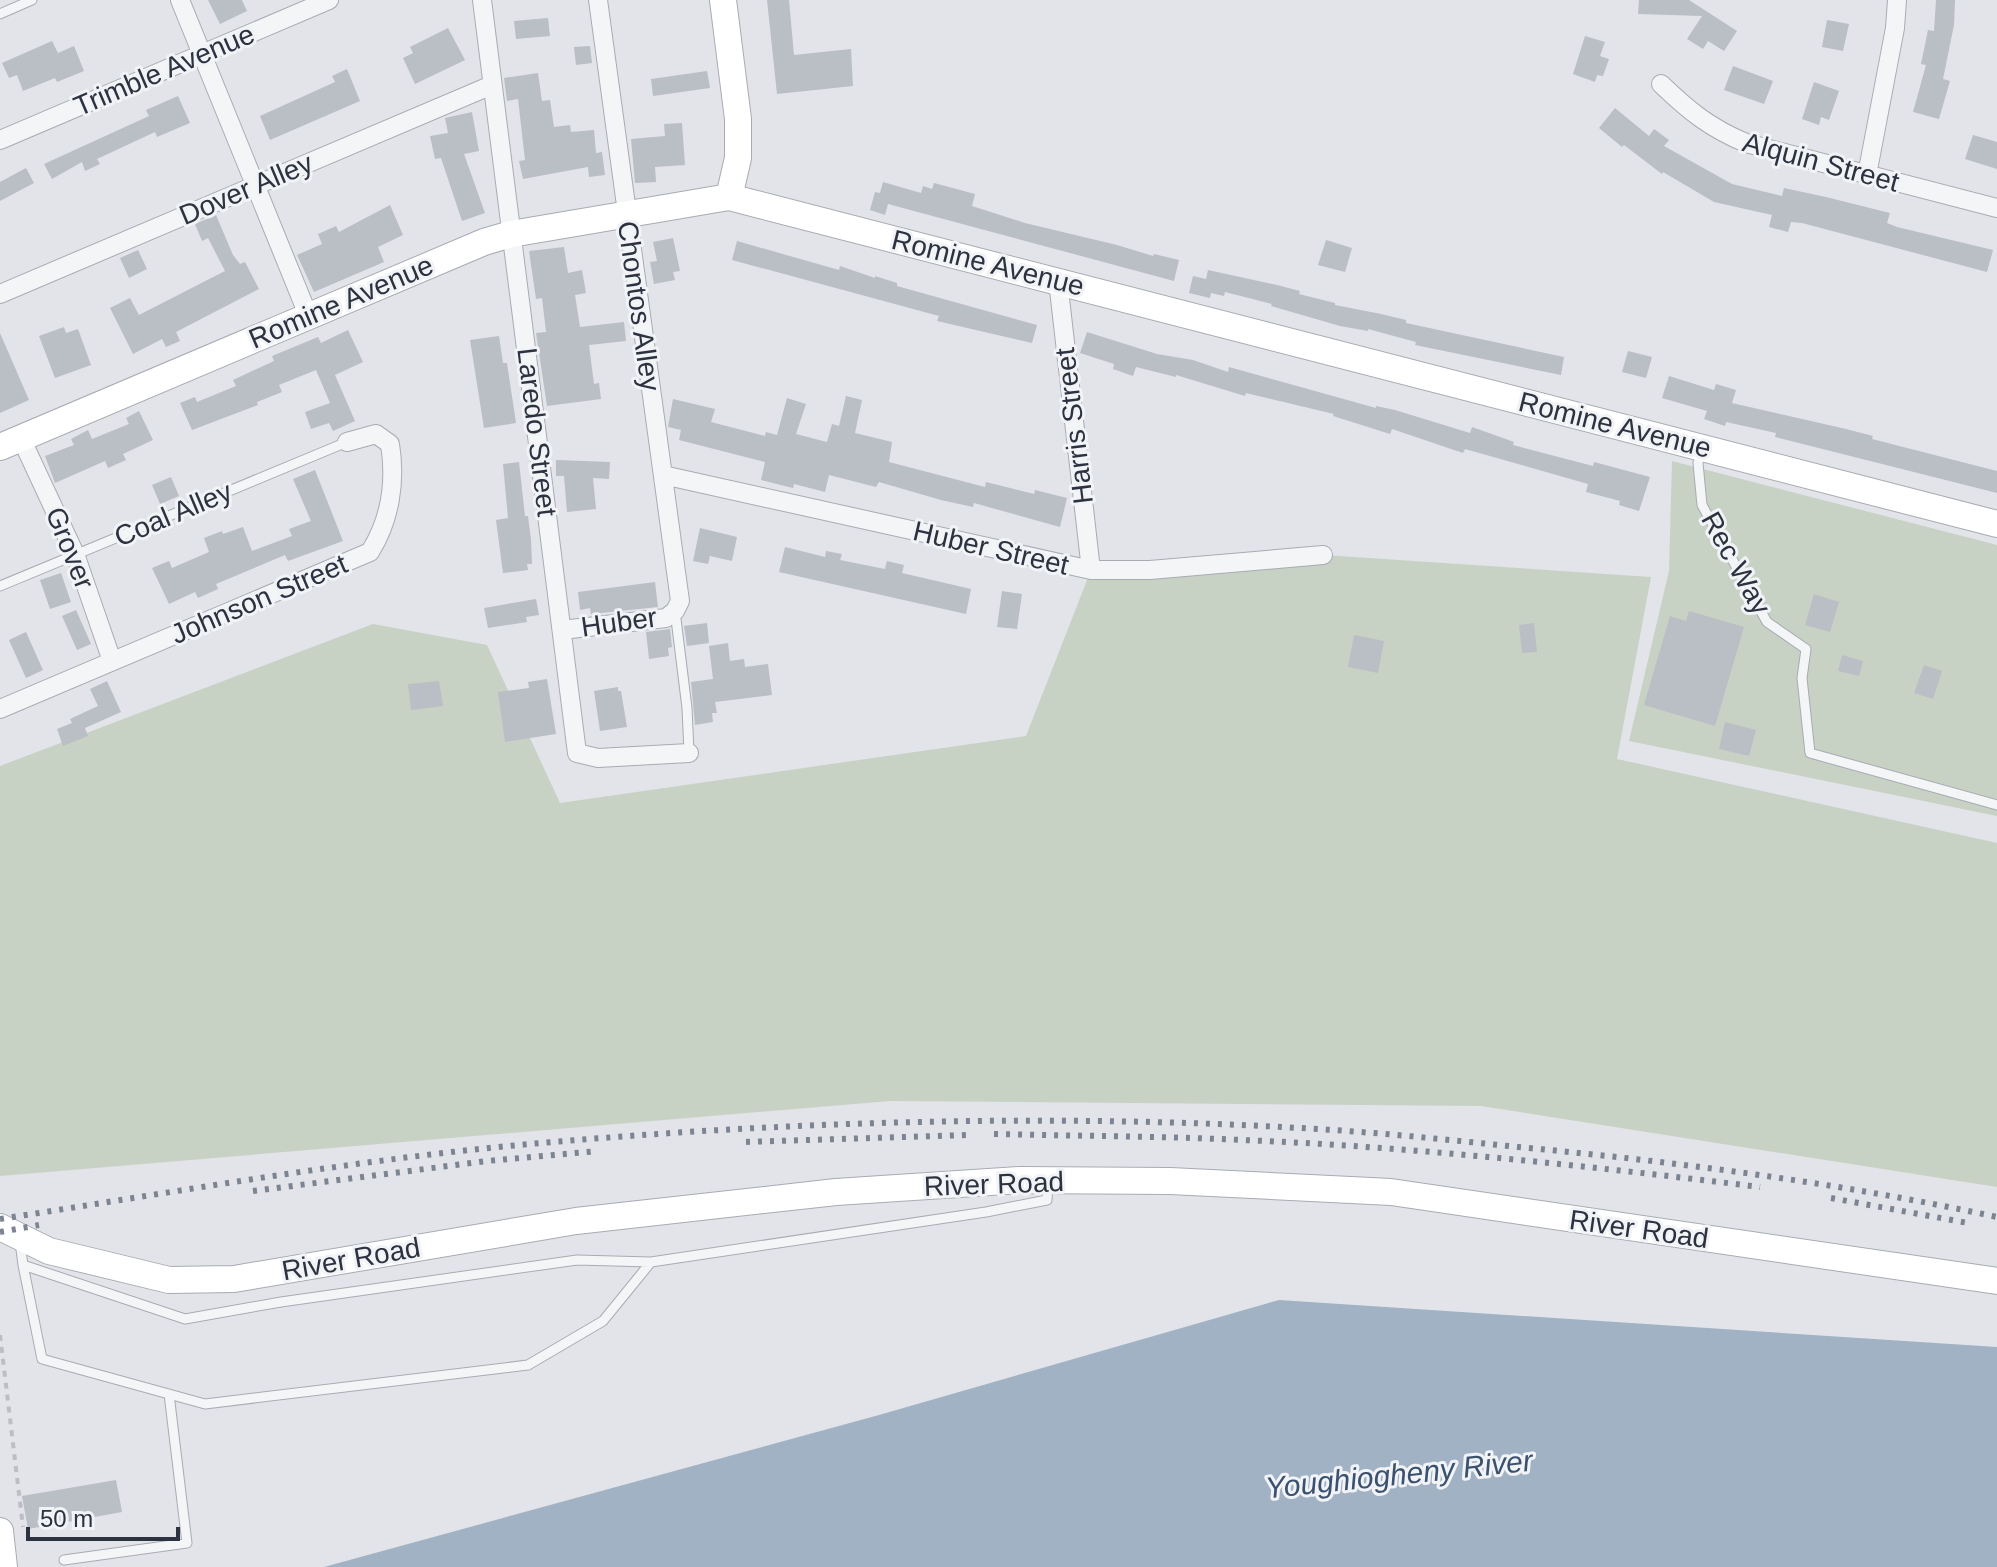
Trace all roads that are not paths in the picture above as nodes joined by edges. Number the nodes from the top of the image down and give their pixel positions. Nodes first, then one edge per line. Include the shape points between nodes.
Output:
1 (32, 0) edge
2 (180, 0) edge
3 (329, 0) edge
4 (482, 0) edge
5 (598, 0) edge
6 (723, 0) edge
7 (1897, 0) edge
8 (0, 14) edge
9 (203, 54) junction
10 (1661, 84) dead end
11 (492, 85) junction
12 (0, 140) edge
13 (1867, 175) junction
14 (256, 185) junction
15 (729, 197) junction
16 (1997, 208) edge
17 (626, 214) junction
18 (511, 234) junction
19 (1058, 281) junction
20 (0, 294) edge
21 (308, 315) junction
22 (11, 442) edge
23 (347, 442) joint
24 (1702, 448) junction
25 (663, 475) junction
26 (1997, 524) edge
27 (75, 554) junction
28 (1323, 555) dead end
29 (1091, 570) junction
30 (0, 586) edge
31 (675, 611) junction
32 (562, 630) junction
33 (112, 661) junction
34 (0, 709) edge
35 (689, 753) joint
36 (1997, 805) edge
37 (1048, 1180) junction
38 (9, 1231) edge
39 (651, 1262) junction
40 (23, 1265) junction
41 (1997, 1281) edge
42 (169, 1394) junction
43 (12, 1534) edge
44 (64, 1560) dead end
45 (4, 1567) edge

1 - 8 lane
2 - 9 street
3 - 9 street, Trimble Avenue
4 - 11 street, Laredo Street
5 - 17 street, Chontos Alley
6 - 15 street via 738,119 738,158
7 - 13 street
9 - 12 street, Trimble Avenue
9 - 14 street
10 - 13 street, Alquin Street via 1696,118 1720,132
11 - 14 street, Dover Alley
11 - 18 street, Laredo Street
13 - 16 street, Alquin Street
14 - 20 street, Dover Alley
14 - 21 street
15 - 17 street, Romine Avenue
15 - 19 street, Romine Avenue
17 - 18 street, Romine Avenue
17 - 25 street, Chontos Alley
18 - 21 street, Romine Avenue
18 - 32 street, Laredo Street
19 - 24 street, Romine Avenue
19 - 29 street, Harris Street
21 - 22 street, Romine Avenue
22 - 27 street, Grover
23 - 27 lane, Coal Alley
23 - 33 street, Johnson Street via 376,434 390,444 390,503 383,532 370,552
24 - 26 street, Romine Avenue
24 - 36 lane, Rec Way via 1702,505 1767,622 1806,649 1802,678 1810,753
25 - 29 street, Huber Street
25 - 31 street, Chontos Alley via 680,601
27 - 30 lane, Coal Alley
27 - 33 street, Grover
28 - 29 street, Huber Street
31 - 32 street, Huber via 666,618
31 - 35 lane
32 - 35 street, Laredo Street via 577,753 598,758
33 - 34 street, Johnson Street
37 - 38 street, River Road via 836,1192 576,1221 234,1279 169,1280 49,1251
37 - 39 lane via 1047,1200
37 - 41 street, River Road via 1391,1192
38 - 40 lane
39 - 40 lane via 577,1260 185,1319
39 - 42 lane via 603,1321 528,1365 205,1404
40 - 42 lane via 42,1359
42 - 44 lane via 187,1543
43 - 45 street

